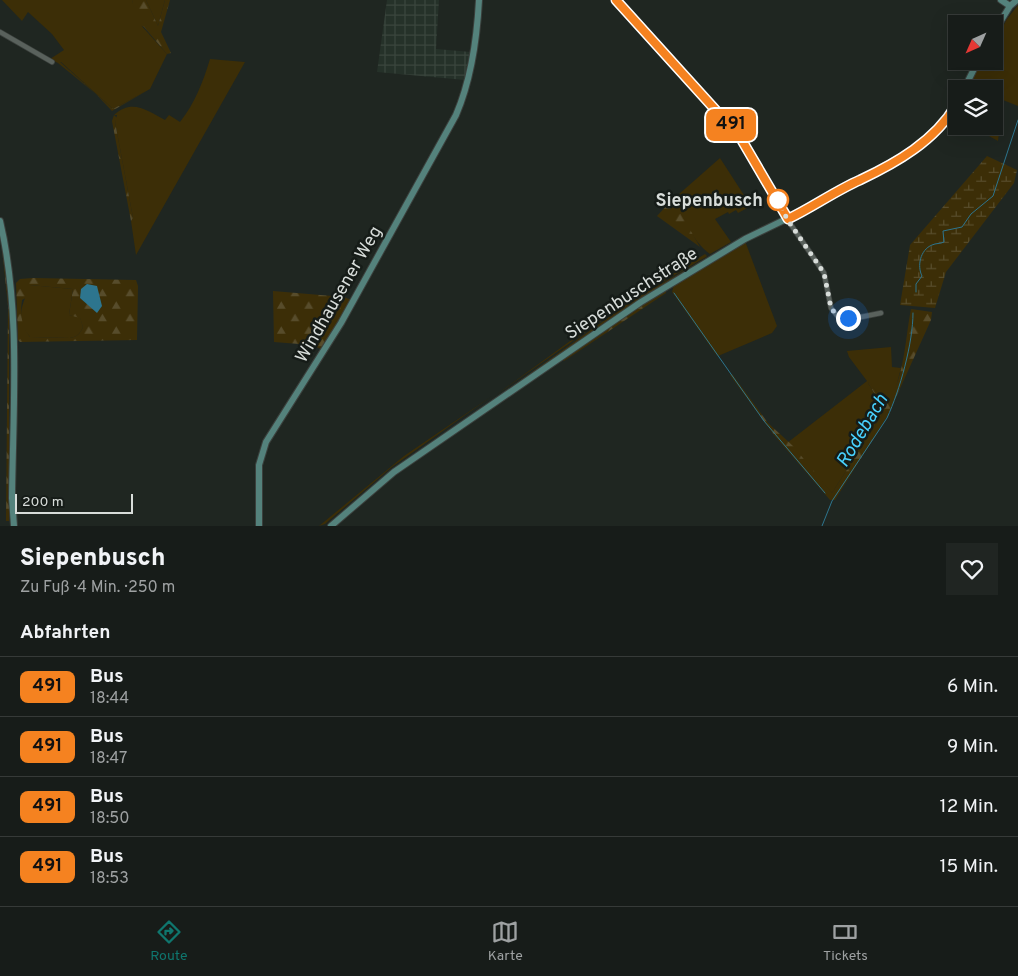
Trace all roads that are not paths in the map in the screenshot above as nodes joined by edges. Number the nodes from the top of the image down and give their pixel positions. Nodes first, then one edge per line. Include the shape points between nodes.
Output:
1 (479, 0) edge
2 (1001, 0) edge
3 (1016, 0) edge
4 (1010, 6) junction
5 (1003, 17) edge
6 (0, 32) edge
7 (52, 62) dead end
8 (948, 116) edge
9 (740, 137) dead end
10 (788, 219) junction
11 (0, 221) edge
12 (881, 313) dead end
13 (12, 504) junction
14 (10, 526) edge
15 (14, 526) edge
16 (259, 526) edge
17 (331, 526) edge

1 - 16 street, Windhausener Weg via 462,102 453,122 362,287 266,442 259,465
2 - 4 street
3 - 4 street
4 - 5 street
6 - 7 street
8 - 10 street, Siepenbuschstraße via 917,148
9 - 10 street
10 - 12 street via 824,273 831,308 839,318
10 - 17 street, Siepenbuschstraße via 745,239 634,307 394,472
11 - 13 street via 9,261 13,314
13 - 14 street
13 - 15 street

